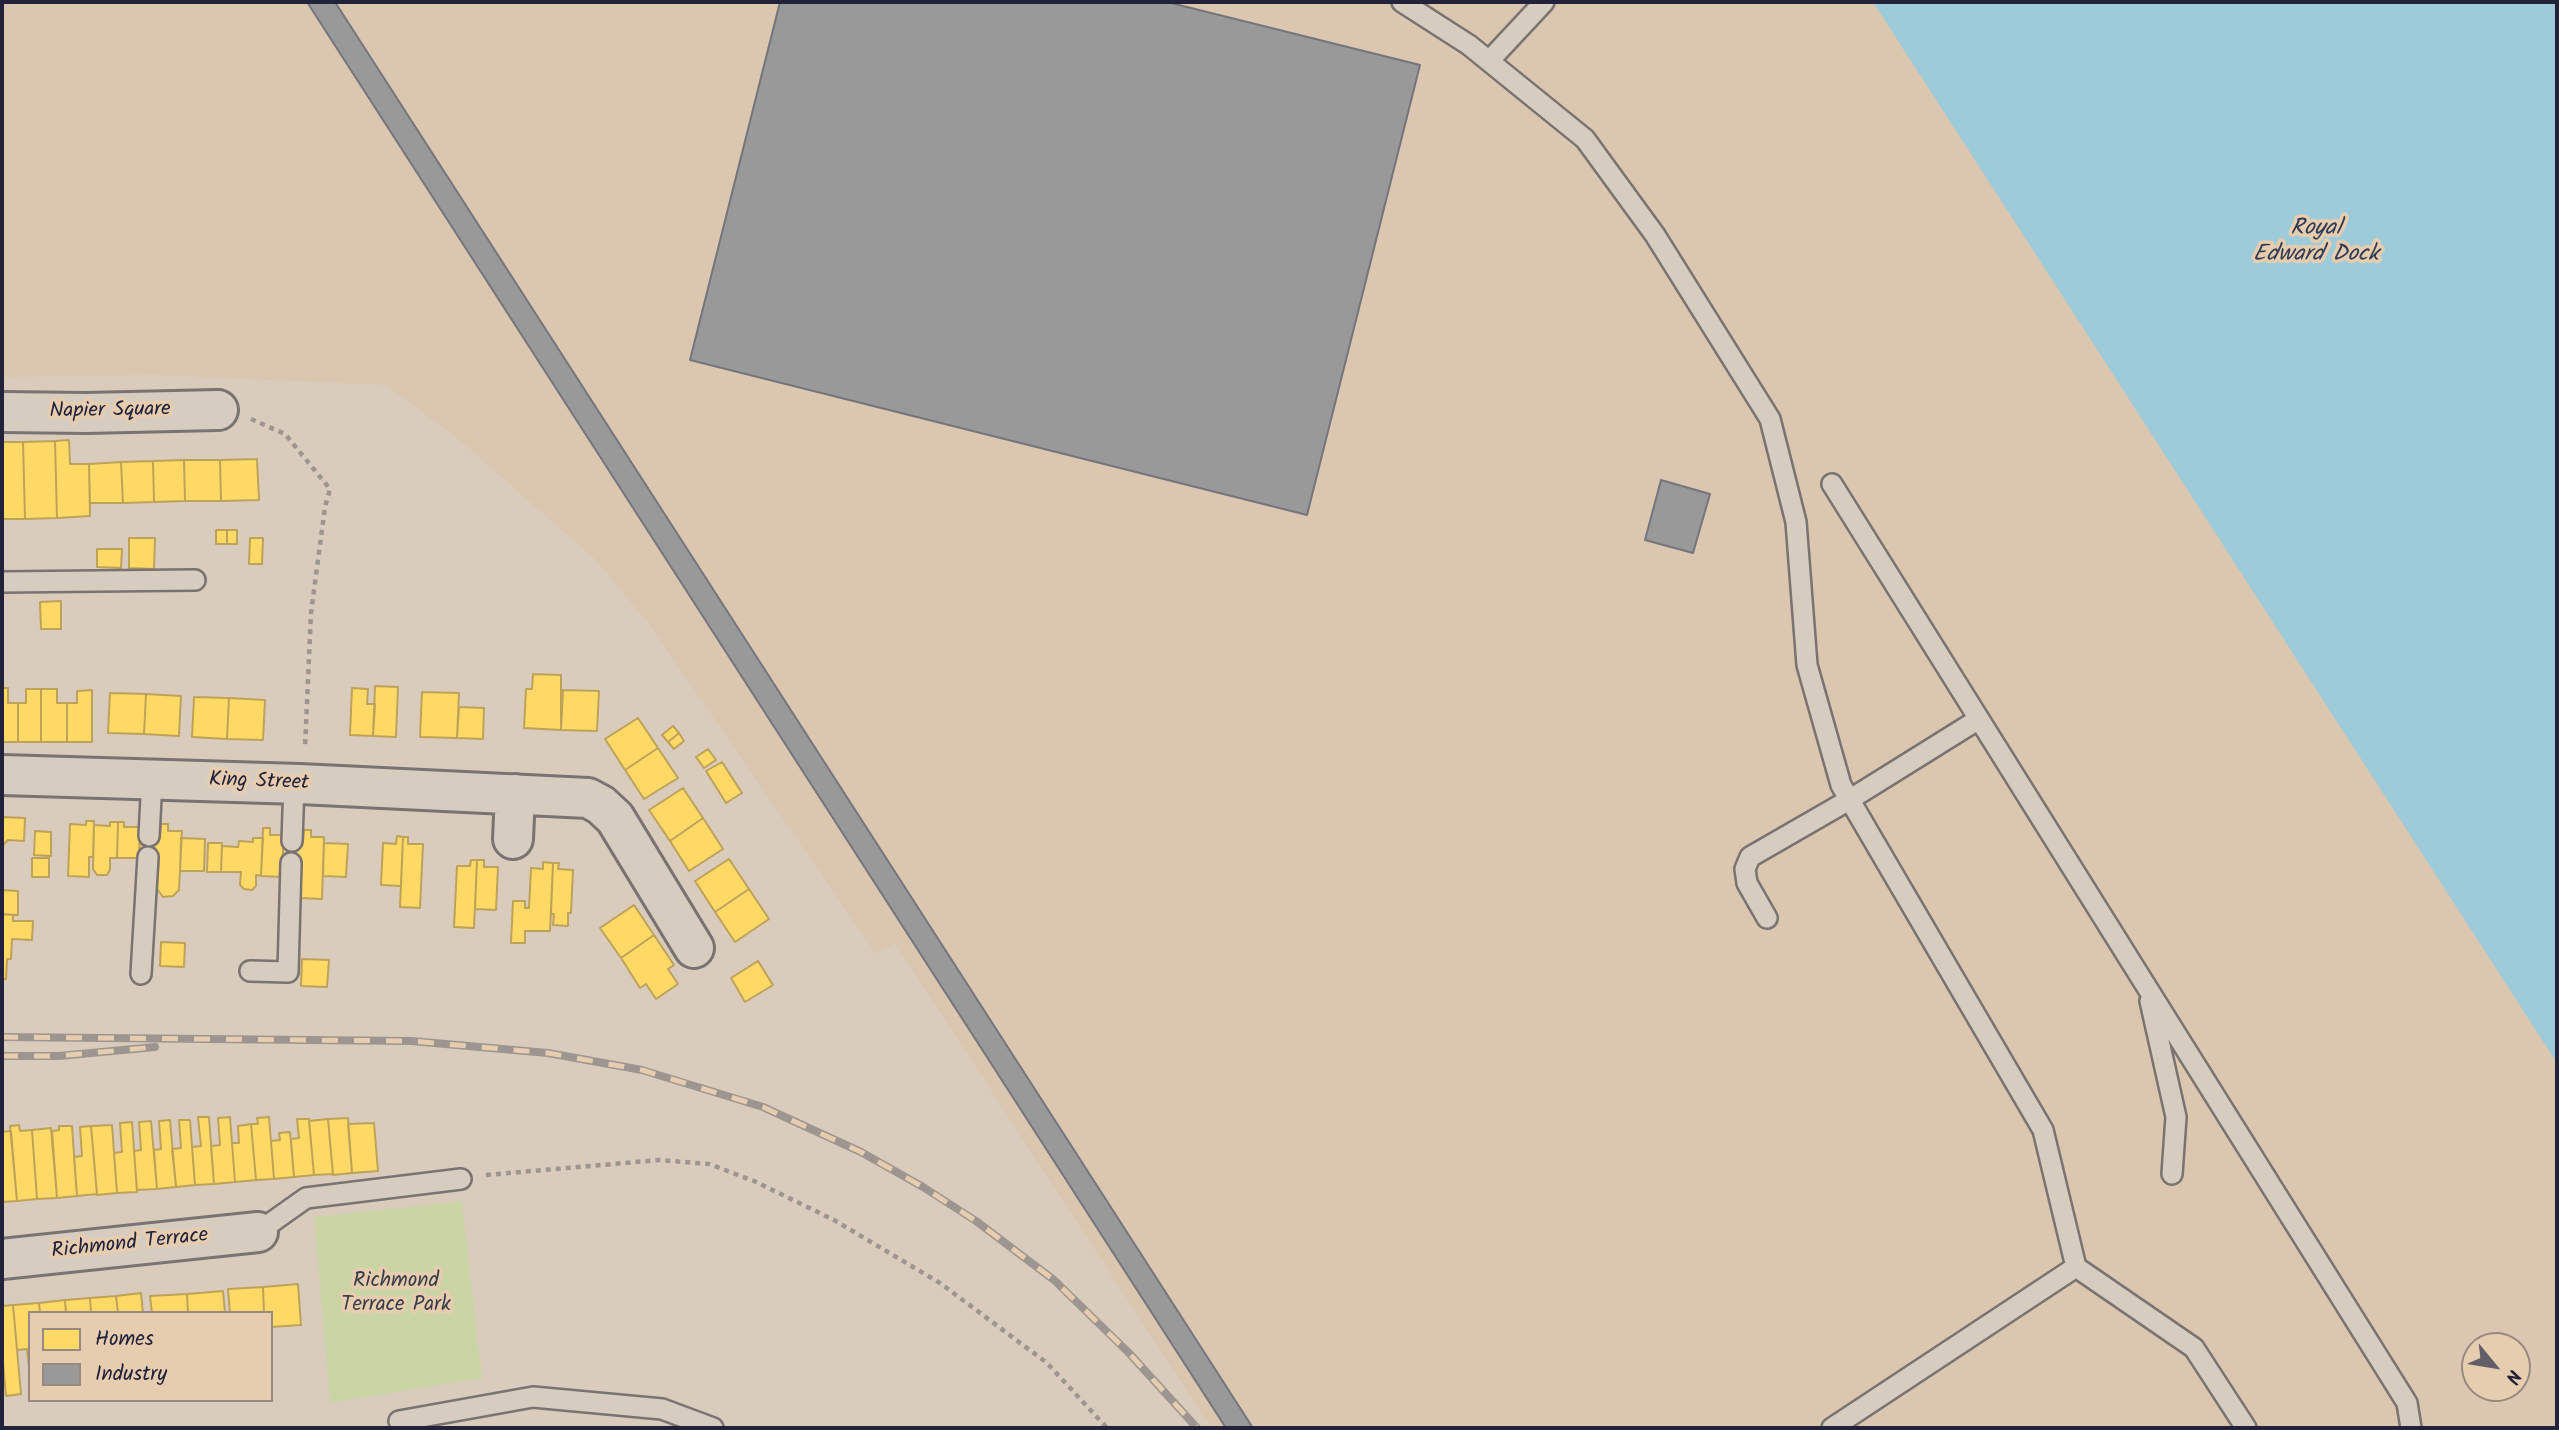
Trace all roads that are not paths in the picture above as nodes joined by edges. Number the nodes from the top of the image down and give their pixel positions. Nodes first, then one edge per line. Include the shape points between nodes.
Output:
1 (1402, 2) edge
2 (1544, 2) edge
3 (1489, 61) junction
4 (218, 410) road end
5 (2, 412) edge
6 (1832, 484) dead end
7 (195, 580) dead end
8 (2, 582) edge
9 (1979, 719) junction
10 (2, 775) edge
11 (152, 779) junction
12 (297, 784) junction
13 (515, 794) junction
14 (1849, 800) junction
15 (149, 836) dead end
16 (513, 839) dead end
17 (292, 841) dead end
18 (148, 856) dead end
19 (291, 863) dead end
20 (1767, 918) dead end
21 (694, 948) dead end
22 (250, 971) dead end
23 (141, 974) dead end
24 (2147, 986) junction
25 (2172, 1174) dead end
26 (461, 1179) road end
27 (258, 1232) joint
28 (2, 1259) edge
29 (2076, 1267) junction
30 (399, 1421) dead end
31 (713, 1428) edge
32 (1832, 1428) edge
33 (2246, 1428) edge
34 (2411, 1428) edge

1 - 3 lane
2 - 3 lane
3 - 14 lane via 1585,139 1655,235 1770,419 1796,522 1807,665
4 - 5 street, Napier Square
6 - 9 lane
7 - 8 lane
9 - 14 lane
9 - 24 lane
10 - 11 street, King Street
11 - 12 street, King Street
11 - 15 lane
12 - 13 street, King Street
12 - 17 lane
13 - 16 street
13 - 21 street, King Street via 588,798 601,805 615,818
14 - 20 lane via 1750,857 1745,869 1747,883
14 - 29 lane via 2043,1130
18 - 23 lane
19 - 22 lane via 288,972
24 - 25 lane via 2176,1117
24 - 34 lane via 2407,1403
26 - 27 lane via 306,1198
27 - 28 street, Richmond Terrace
29 - 32 lane
29 - 33 lane via 2194,1348
30 - 31 lane via 533,1397 662,1409

